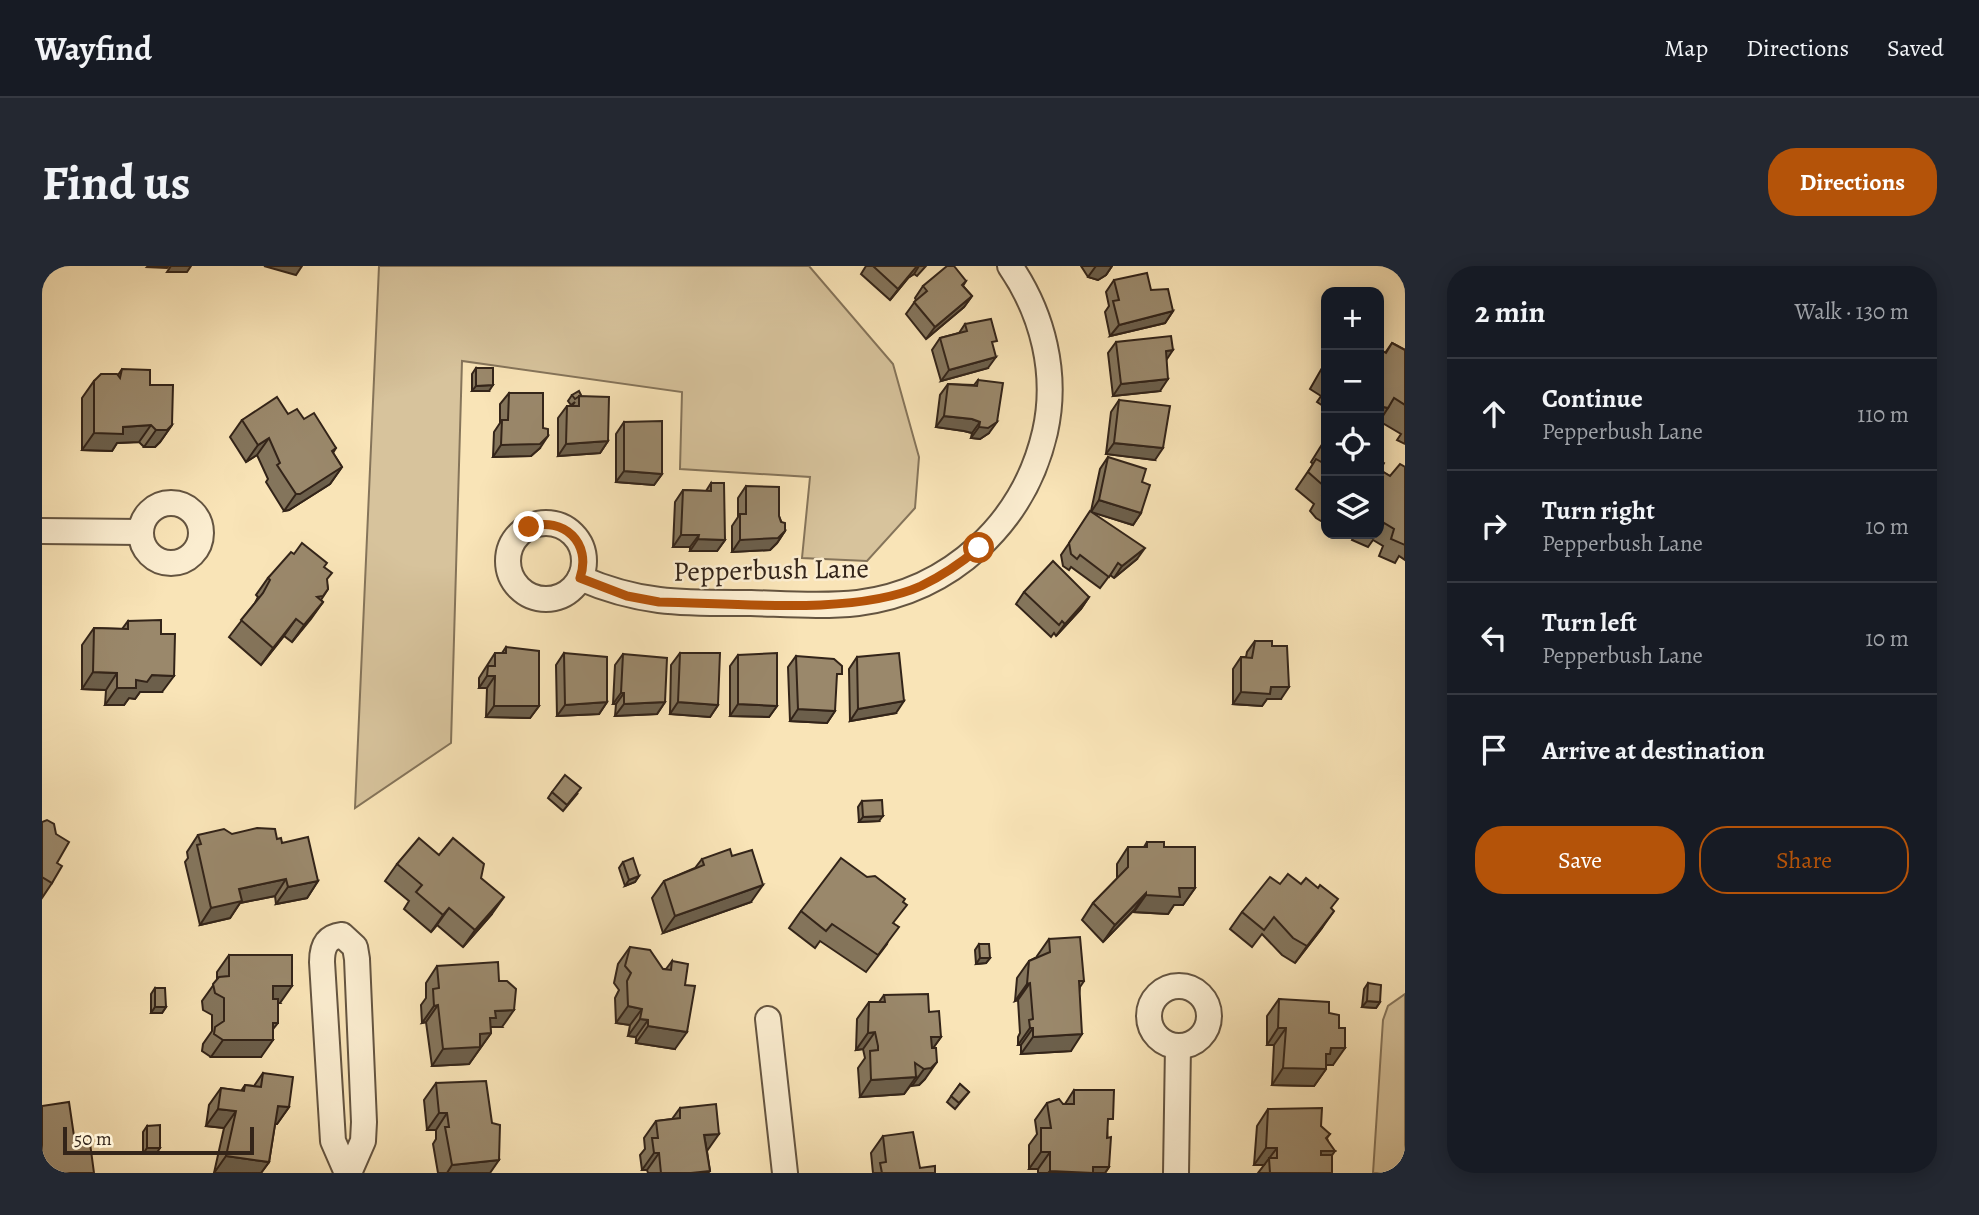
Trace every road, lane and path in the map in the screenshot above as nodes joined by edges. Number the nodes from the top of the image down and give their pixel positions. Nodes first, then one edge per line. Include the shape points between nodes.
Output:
1 (1010, 266) edge
2 (42, 531) edge
3 (141, 532) dead end
4 (580, 578) dead end
5 (768, 1019) dead end
6 (1178, 1046) dead end
7 (348, 1173) edge
8 (785, 1173) edge
9 (1176, 1173) edge

1 - 4 street, Pepperbush Lane via 1038,317 1047,353 1048,419 1035,465 1004,522 952,569 919,587 889,596 821,604 659,602 627,596
2 - 3 street
5 - 8 street
6 - 9 street
7 - 7 street via 363,1141 364,1122 357,959 355,947 342,935 326,942 322,962 333,1141

